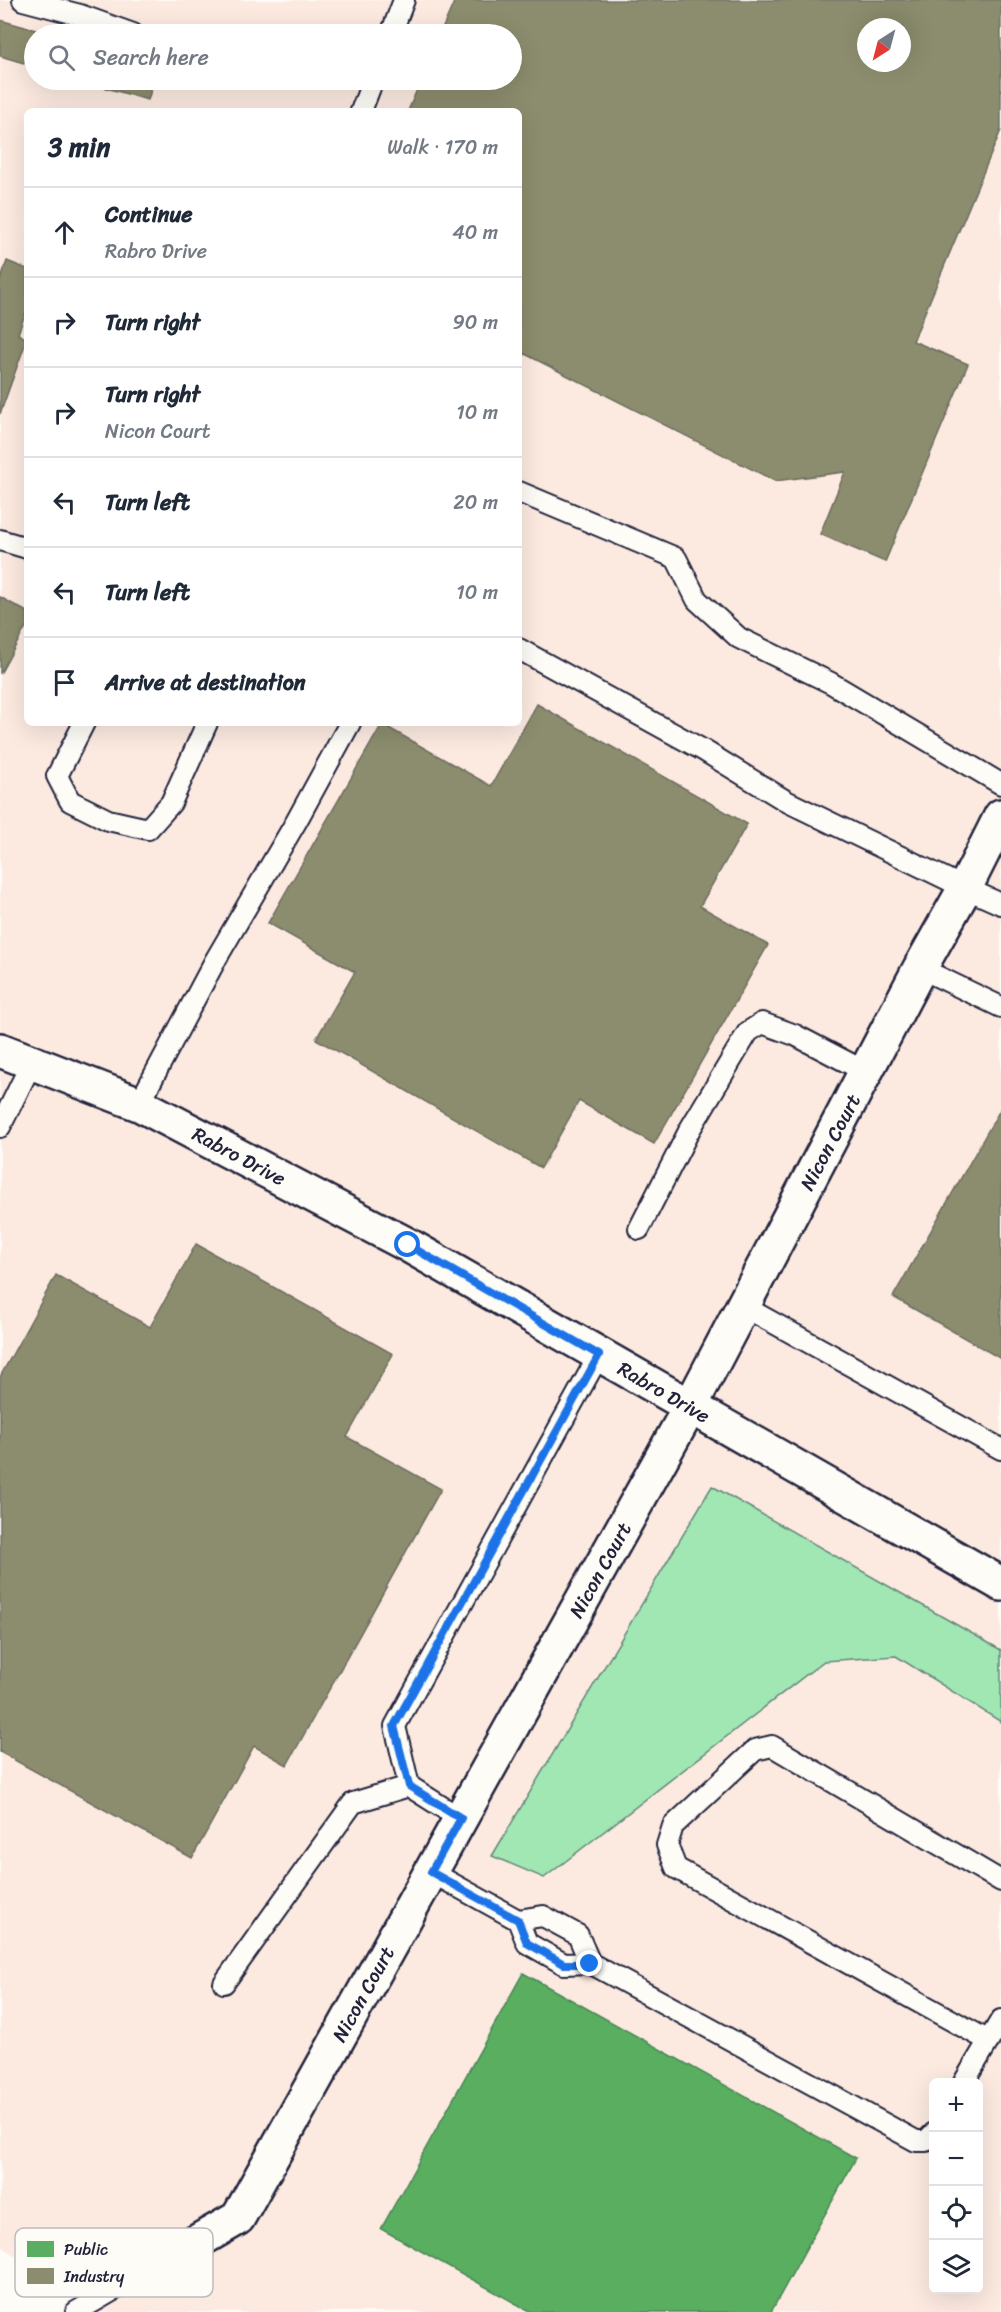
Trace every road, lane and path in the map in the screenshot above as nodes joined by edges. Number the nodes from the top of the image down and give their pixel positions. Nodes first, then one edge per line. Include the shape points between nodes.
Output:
1 (23, 0) edge
2 (404, 0) edge
3 (105, 24) edge
4 (395, 24) edge
5 (369, 90) edge
6 (362, 108) edge
7 (522, 493) edge
8 (0, 540) edge
9 (24, 547) edge
10 (522, 652) edge
11 (82, 726) edge
12 (206, 726) edge
13 (348, 726) edge
14 (1001, 784) edge
15 (1001, 816) edge
16 (965, 888) junction
17 (1001, 904) edge
18 (921, 968) junction
19 (1001, 1007) edge
20 (0, 1050) edge
21 (32, 1062) junction
22 (866, 1072) junction
23 (139, 1104) junction
24 (0, 1127) edge
25 (639, 1229) dead end
26 (743, 1306) junction
27 (599, 1355) junction
28 (690, 1407) junction
29 (1001, 1449) edge
30 (1001, 1584) edge
31 (409, 1786) junction
32 (461, 1818) junction
33 (431, 1872) junction
34 (1001, 1881) edge
35 (518, 1920) junction
36 (590, 1964) junction
37 (224, 1983) dead end
38 (1001, 2020) edge
39 (989, 2041) junction
40 (966, 2078) edge
41 (929, 2138) edge
42 (213, 2232) edge
43 (102, 2297) edge
44 (76, 2312) edge

1 - 3 lane
2 - 4 lane
5 - 6 lane
7 - 14 lane via 676,558 697,600 739,638 831,683
8 - 9 lane
10 - 16 lane via 703,750 786,801
11 - 12 lane via 57,776 70,801 108,820 148,829 171,803
13 - 23 lane
15 - 16 street, Nicon Court
16 - 17 lane
16 - 18 street, Nicon Court
18 - 19 lane
18 - 22 street, Nicon Court
20 - 21 street, Rabro Drive
21 - 23 street, Rabro Drive
21 - 24 lane
22 - 25 lane via 795,1035 762,1023 748,1032 690,1129
22 - 26 street, Nicon Court
23 - 27 street, Rabro Drive via 408,1245
26 - 28 street, Nicon Court
26 - 29 lane
27 - 28 street, Rabro Drive
27 - 31 lane via 394,1726
28 - 30 street, Rabro Drive
28 - 32 street, Nicon Court
31 - 32 lane
31 - 37 lane via 353,1803
32 - 33 street, Nicon Court
33 - 35 lane
33 - 42 street, Nicon Court via 238,2218
34 - 39 lane via 772,1746 755,1750 673,1826 667,1845 676,1868
35 - 36 lane via 527,1943 564,1964
35 - 36 lane via 543,1916 578,1935
36 - 41 lane via 916,2141
38 - 39 lane
39 - 40 lane
43 - 44 lane

